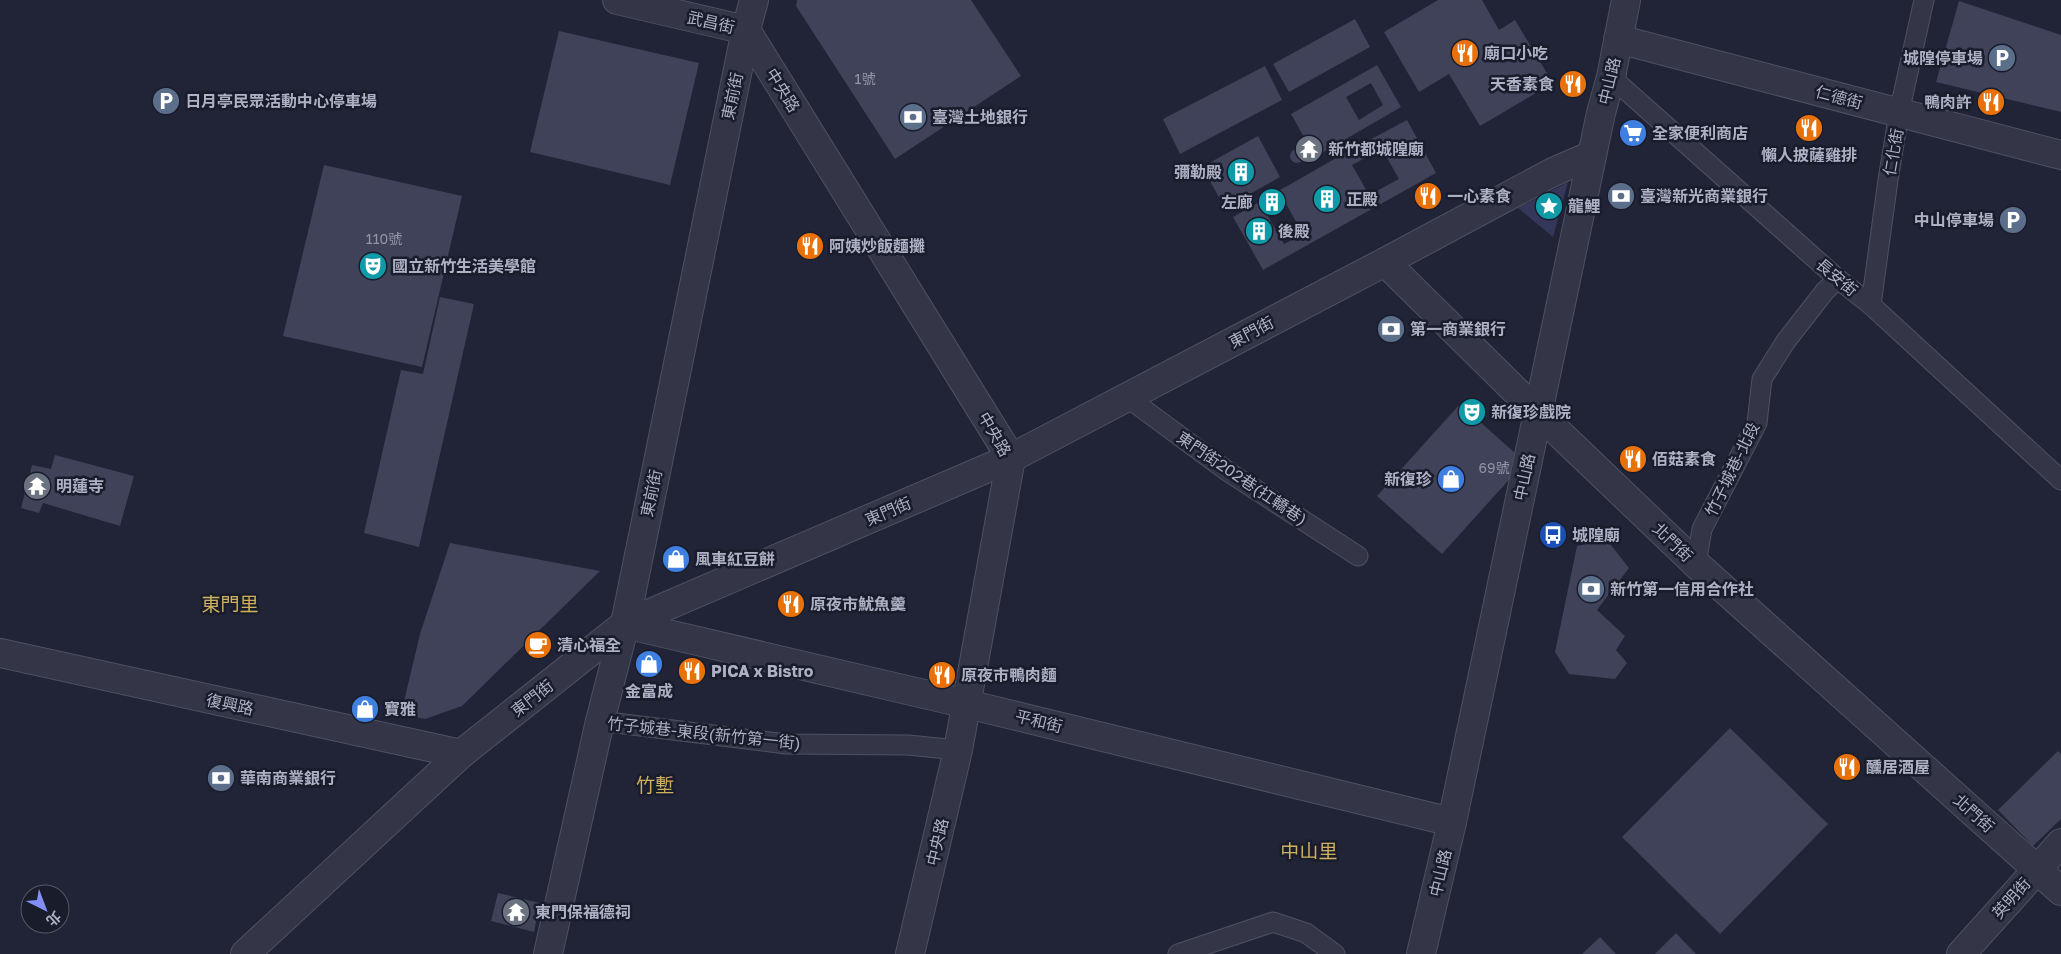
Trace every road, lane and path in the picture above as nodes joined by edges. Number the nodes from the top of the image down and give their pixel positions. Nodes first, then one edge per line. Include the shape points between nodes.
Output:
1 (617, 0) edge
2 (754, 0) edge
3 (1626, 0) edge
4 (1924, 0) edge
5 (746, 30) junction
6 (1618, 39) junction
7 (1611, 77) junction
8 (1899, 113) junction
9 (2061, 155) edge
10 (1592, 156) junction
11 (1385, 262) junction
12 (1838, 279) junction
13 (1871, 305) junction
14 (1128, 397) junction
15 (1537, 412) junction
16 (1011, 458) junction
17 (2061, 480) edge
18 (1358, 556) dead end
19 (1696, 564) junction
20 (624, 624) junction
21 (0, 653) edge
22 (967, 704) junction
23 (600, 721) junction
24 (958, 750) junction
25 (461, 754) junction
26 (1452, 822) junction
27 (2061, 843) edge
28 (2036, 870) junction
29 (2061, 891) edge
30 (245, 954) edge
31 (548, 954) edge
32 (910, 954) edge
33 (1178, 954) edge
34 (1335, 954) edge
35 (1421, 954) edge
36 (1961, 954) edge

1 - 5 street, 武昌街
2 - 5 street, 東前街
3 - 6 street, 中山路
4 - 8 lane, 仁化街
5 - 16 street, 中央路
5 - 20 street, 東前街
6 - 7 street, 中山路
6 - 8 street, 仁德街
7 - 10 street, 中山路
7 - 12 lane, 長安街
8 - 9 street, 仁德街
8 - 13 lane, 仁化街
10 - 11 street, 東門街 via 1553,172
10 - 15 street, 中山路
11 - 14 street, 東門街
11 - 15 street, 北門街
12 - 13 lane, 長安街
12 - 19 lane, 竹子城巷-北段 via 1824,291 1791,334 1762,379 1758,423 1702,529
13 - 17 lane, 長安街
14 - 16 street, 東門街
14 - 18 lane, 東門街202巷(扛轎巷) via 1227,470
15 - 19 street, 北門街
15 - 26 street, 中山路
16 - 20 street, 東門街
16 - 22 street, 中央路
19 - 28 street, 北門街
20 - 22 street, 平和街
20 - 23 street, 東前街
20 - 25 street, 東門街
21 - 25 street, 復興路
22 - 24 street, 中央路
22 - 26 street, 平和街
23 - 24 lane, 竹子城巷-東段(新竹第一街) via 786,744 908,745
23 - 31 street, 東前街
24 - 32 street, 中央路
25 - 30 street, 東門街
26 - 35 street, 中山路
27 - 28 street, 英明街
28 - 29 street, 北門街
28 - 36 street, 英明街
33 - 34 lane via 1273,922 1306,933

